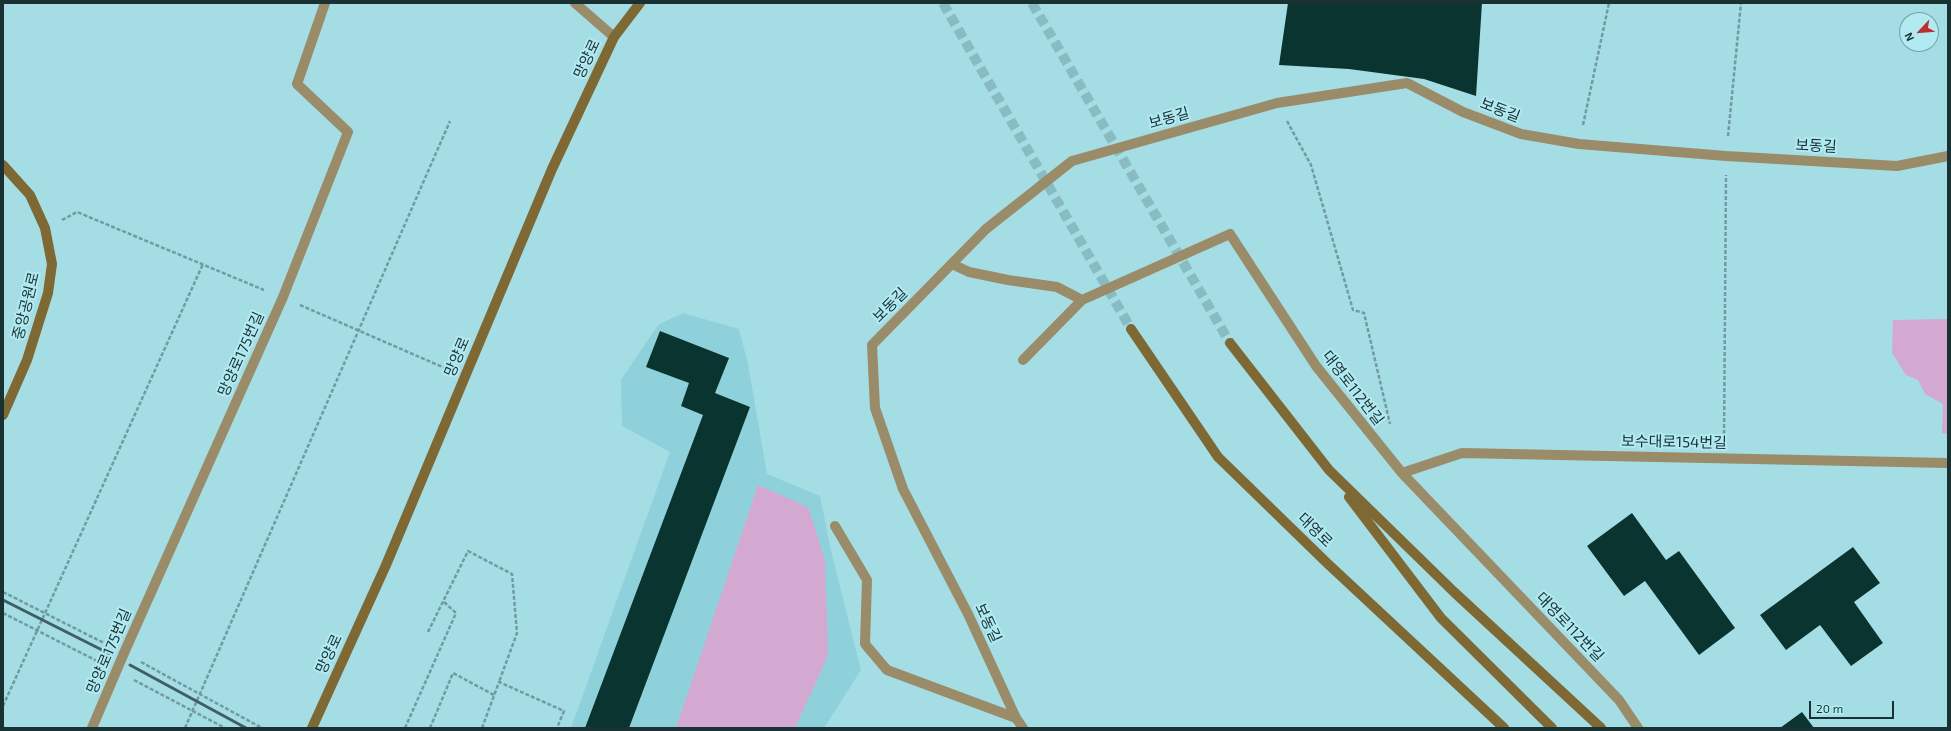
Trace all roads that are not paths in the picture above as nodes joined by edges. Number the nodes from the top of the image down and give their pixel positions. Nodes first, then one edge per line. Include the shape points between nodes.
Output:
1 (325, 3) edge
2 (575, 3) edge
3 (640, 3) edge
4 (614, 37) junction
5 (1948, 156) edge
6 (3, 164) edge
7 (952, 264) junction
8 (1082, 300) junction
9 (1131, 329) tunnel mouth
10 (1230, 343) tunnel mouth
11 (1022, 360) dead end
12 (3, 415) edge
13 (1948, 463) edge
14 (1329, 470) junction
15 (1402, 472) junction
16 (835, 526) dead end
17 (1016, 718) junction
18 (92, 728) edge
19 (312, 728) edge
20 (1023, 728) edge
21 (1504, 728) edge
22 (1552, 728) edge
23 (1601, 728) edge
24 (1638, 728) edge

1 - 18 street, 망양로175번길 via 297,84 348,132 283,297
2 - 4 street
3 - 4 main road, 망양로
4 - 19 main road, 망양로 via 552,169 386,565
5 - 7 street, 보동길 via 1897,166 1580,144 1522,134 1463,112 1407,84 1277,104 1072,161 986,229
6 - 12 main road, 중앙공원로 via 30,195 45,228 52,264 48,293 28,360
7 - 8 street via 969,272 1057,287
7 - 17 street, 보동길 via 872,345 874,408 903,489 968,614
8 - 11 street, 대영로112번길
8 - 15 street, 대영로112번길 via 1230,234 1316,366
9 - 21 main road, 대영로 via 1218,457
10 - 14 main road
13 - 15 street, 보수대로154번길 via 1462,453
14 - 22 main road via 1441,618
14 - 23 main road via 1454,592
15 - 24 street, 대영로112번길 via 1619,700
16 - 17 street via 867,580 865,644 887,670
17 - 20 street, 보동길

